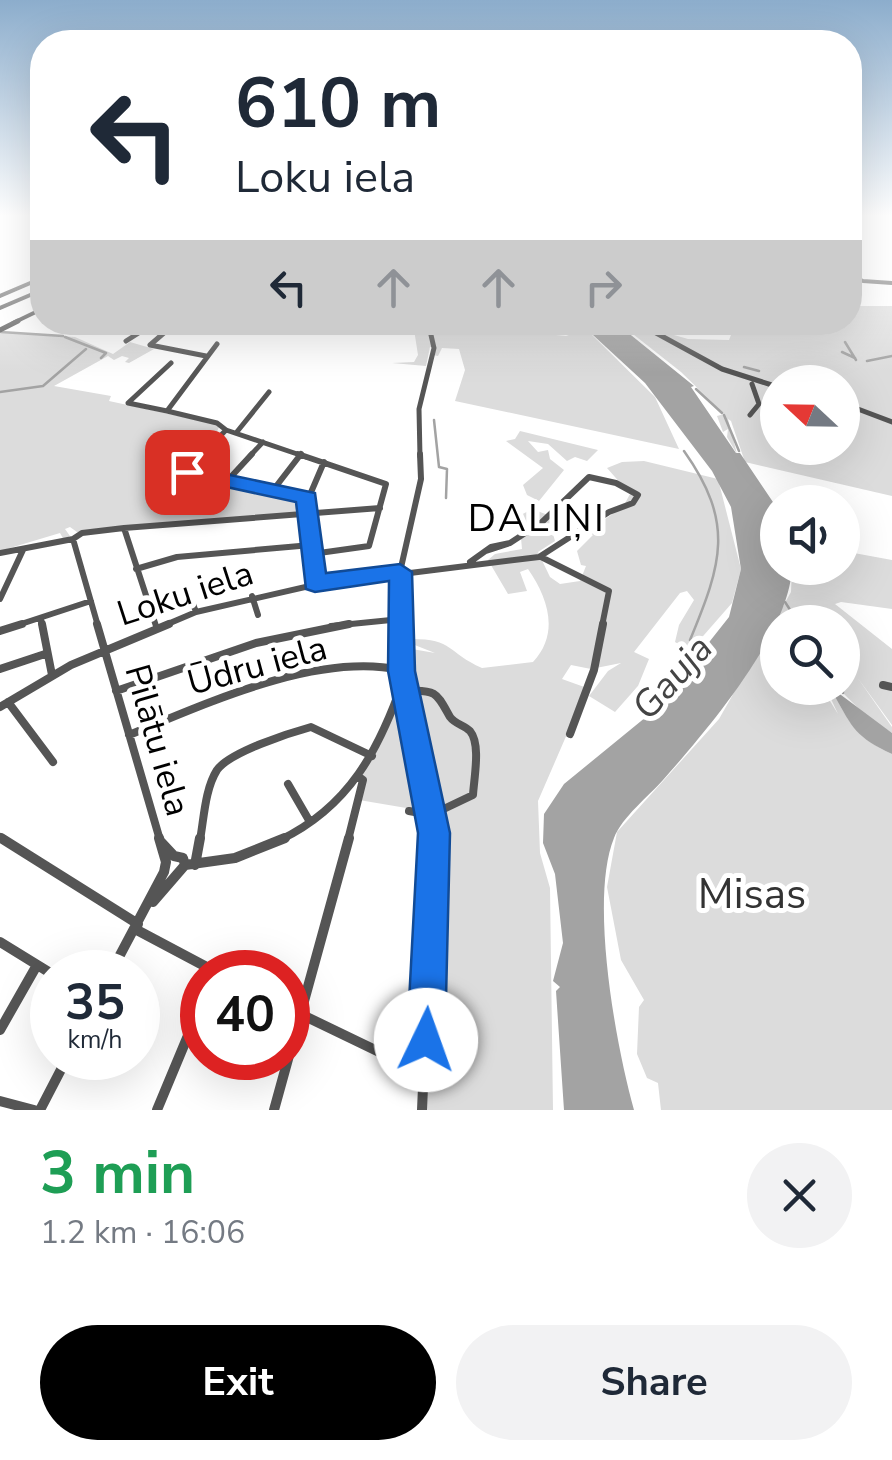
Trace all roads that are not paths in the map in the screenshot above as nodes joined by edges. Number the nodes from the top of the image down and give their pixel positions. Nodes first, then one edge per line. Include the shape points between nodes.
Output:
1 (862, 278) edge
2 (30, 283) edge
3 (892, 283) edge
4 (30, 295) edge
5 (0, 296) edge
6 (0, 308) edge
7 (30, 315) edge
8 (0, 330) edge
9 (136, 335) edge
10 (163, 335) edge
11 (431, 335) edge
12 (658, 335) edge
13 (217, 344) dead end
14 (150, 345) junction
15 (190, 355) dead end
16 (205, 357) junction
17 (171, 362) dead end
18 (755, 385) junction
19 (760, 385) edge
20 (269, 392) dead end
21 (166, 410) junction
22 (860, 410) edge
23 (750, 415) dead end
24 (892, 422) edge
25 (226, 430) junction
26 (236, 433) junction
27 (263, 442) junction
28 (302, 454) junction
29 (324, 462) junction
30 (228, 480) junction
31 (274, 488) junction
32 (308, 498) junction
33 (380, 508) junction
34 (308, 515) junction
35 (124, 528) junction
36 (73, 540) junction
37 (24, 549) junction
38 (312, 550) junction
39 (0, 554) edge
40 (540, 557) junction
41 (464, 565) junction
42 (136, 568) junction
43 (400, 572) junction
44 (315, 583) junction
45 (189, 593) dead end
46 (252, 596) junction
47 (0, 600) edge
48 (91, 601) junction
49 (196, 612) junction
50 (258, 615) dead end
51 (41, 619) junction
52 (401, 619) junction
53 (156, 626) junction
54 (0, 632) edge
55 (104, 649) junction
56 (45, 654) junction
57 (0, 669) edge
58 (52, 675) junction
59 (404, 680) junction
60 (116, 692) junction
61 (4, 704) edge
62 (570, 734) dead end
63 (129, 735) junction
64 (372, 756) junction
65 (53, 762) dead end
66 (359, 777) junction
67 (288, 784) dead end
68 (338, 798) junction
69 (359, 802) junction
70 (409, 811) dead end
71 (431, 815) junction
72 (310, 822) junction
73 (0, 837) edge
74 (190, 865) junction
75 (169, 867) junction
76 (139, 922) junction
77 (0, 942) edge
78 (124, 950) edge
79 (182, 950) edge
80 (30, 961) edge
81 (30, 977) edge
82 (310, 978) edge
83 (310, 1019) edge
84 (0, 1030) edge
85 (180, 1055) edge
86 (424, 1074) junction
87 (54, 1080) edge
88 (282, 1080) edge
89 (0, 1101) edge
90 (37, 1110) edge
91 (157, 1110) edge
92 (274, 1110) edge
93 (422, 1110) edge

1 - 3 street
2 - 5 street
4 - 6 street
7 - 8 street
9 - 14 street via 126,341
10 - 14 street
11 - 43 street via 434,348 419,410 419,486
12 - 18 street
13 - 16 street
14 - 16 street
15 - 16 street
16 - 21 street
17 - 21 street via 128,403
18 - 19 street
18 - 23 street via 759,404
20 - 26 street
21 - 25 street
22 - 24 street
25 - 26 street
25 - 30 street via 187,472
26 - 27 street
27 - 28 street
27 - 30 street
28 - 29 street
28 - 31 street
29 - 32 street
29 - 33 street via 384,482
30 - 31 street
31 - 32 street
32 - 34 street
33 - 34 street
33 - 38 street via 369,546
34 - 35 street
34 - 38 street
35 - 36 street
35 - 42 street
36 - 37 street
36 - 48 street, Pilātu iela
37 - 39 street
37 - 47 street
38 - 42 street via 177,557
38 - 44 street
40 - 41 street, Loku iela
40 - 41 street via 638,495 589,477 550,510 536,532 497,544
40 - 62 street via 609,591 594,670
41 - 43 street, Loku iela
42 - 53 street
43 - 44 street, Loku iela
43 - 52 street
44 - 46 street, Loku iela
45 - 49 street
46 - 49 street, Loku iela
46 - 50 street
48 - 51 street
48 - 55 street, Pilātu iela
49 - 53 street, Loku iela
51 - 54 street
51 - 56 street
52 - 59 street
52 - 60 street via 365,619 252,642
53 - 55 street, Loku iela
55 - 58 street, Loku iela
55 - 60 street, Pilātu iela
56 - 57 street
56 - 58 street
58 - 61 street, Loku iela
59 - 63 street, Ūdru iela via 390,666 336,670 263,685
59 - 64 street
59 - 71 street
59 - 71 street, Ūdru iela via 436,692 475,743 473,796
60 - 63 street, Pilātu iela
61 - 65 street
63 - 75 street, Pilātu iela
64 - 66 street
64 - 74 street via 311,727 229,761 214,775
66 - 68 street
66 - 69 street
67 - 72 street
68 - 69 street
68 - 72 street
69 - 82 street
70 - 71 street
71 - 86 street
72 - 74 street via 252,853
73 - 76 street
74 - 75 street
74 - 75 street via 183,858
75 - 76 street
76 - 78 street
76 - 79 street
77 - 80 street
81 - 84 street
83 - 86 street
85 - 91 street
86 - 93 street
87 - 90 street
88 - 92 street
89 - 90 street

